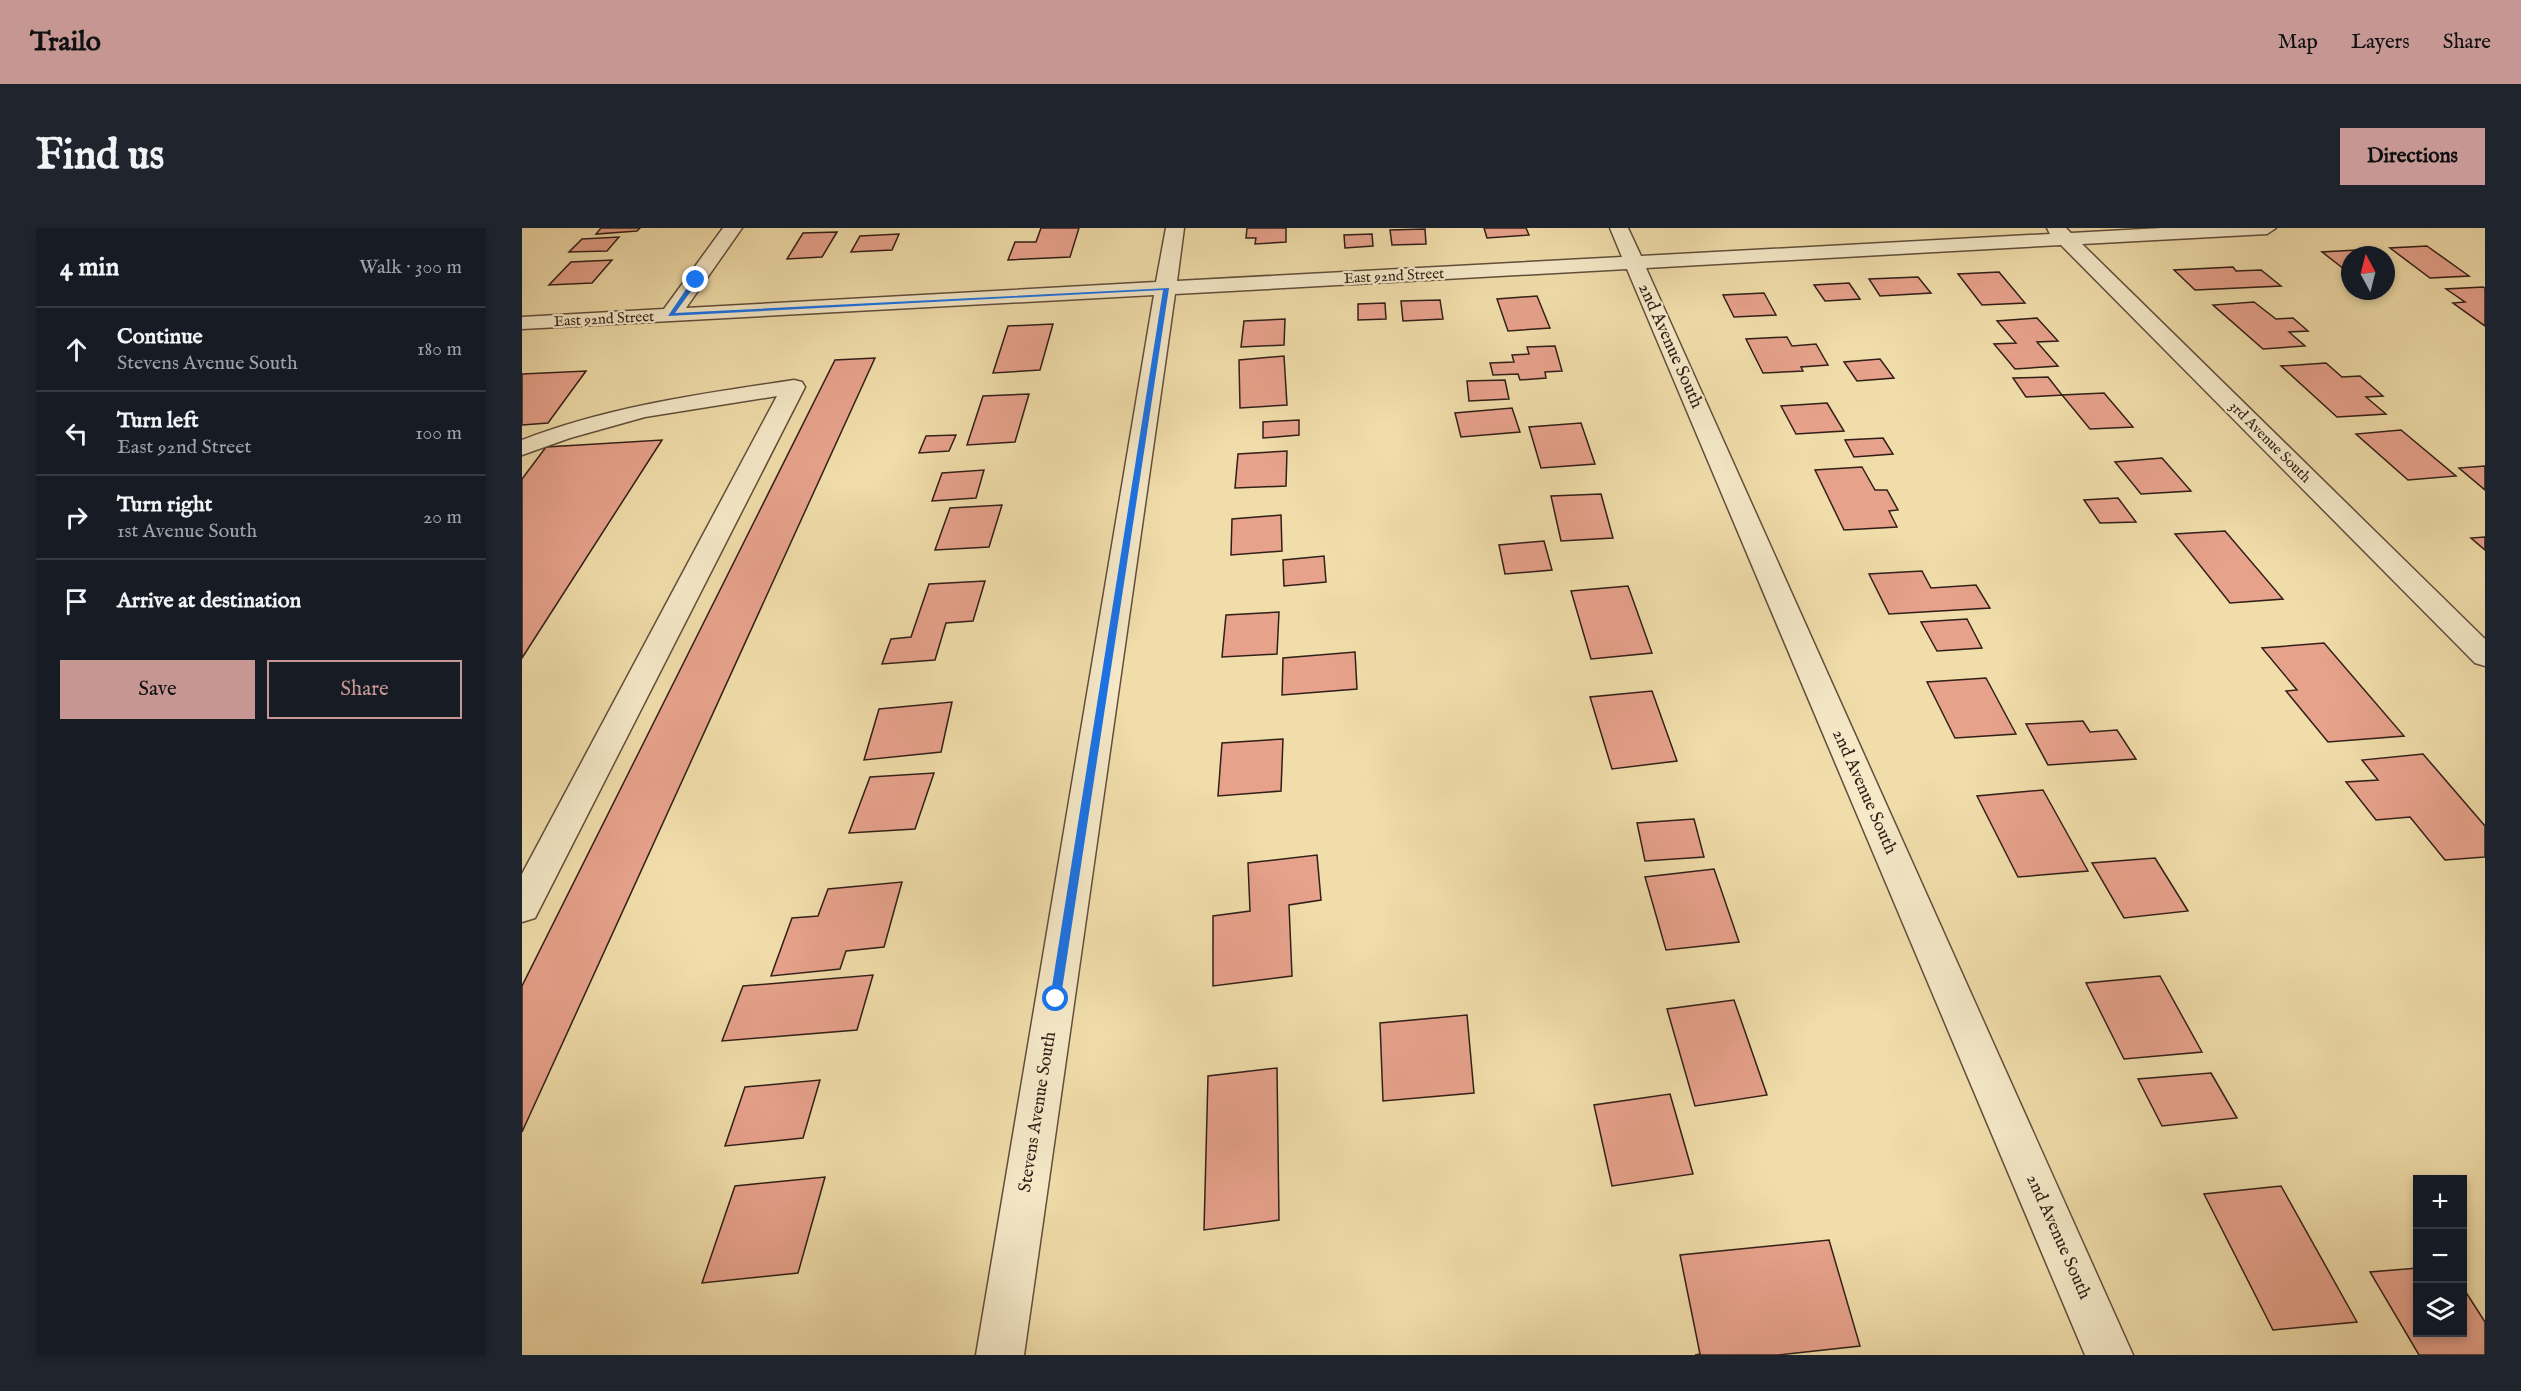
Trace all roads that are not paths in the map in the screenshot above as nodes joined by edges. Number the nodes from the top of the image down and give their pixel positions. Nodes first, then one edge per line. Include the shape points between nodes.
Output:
1 (733, 228) edge
2 (1175, 228) edge
3 (1618, 228) edge
4 (2267, 228) edge
5 (2060, 233) edge
6 (1634, 262) junction
7 (1166, 288) junction
8 (670, 315) junction
9 (522, 323) edge
10 (522, 448) edge
11 (2485, 656) edge
12 (522, 908) edge
13 (1000, 1355) edge
14 (2109, 1355) edge

1 - 8 street
2 - 7 street, Stevens Avenue South
3 - 6 street, 2nd Avenue South
4 - 5 street, East 92nd Street
5 - 6 street, East 92nd Street
5 - 11 street, 3rd Avenue South
6 - 7 street, East 92nd Street
6 - 14 street, 2nd Avenue South
7 - 8 street, East 92nd Street
7 - 13 street, Stevens Avenue South
8 - 9 street, East 92nd Street
10 - 12 street via 643,410 794,387

